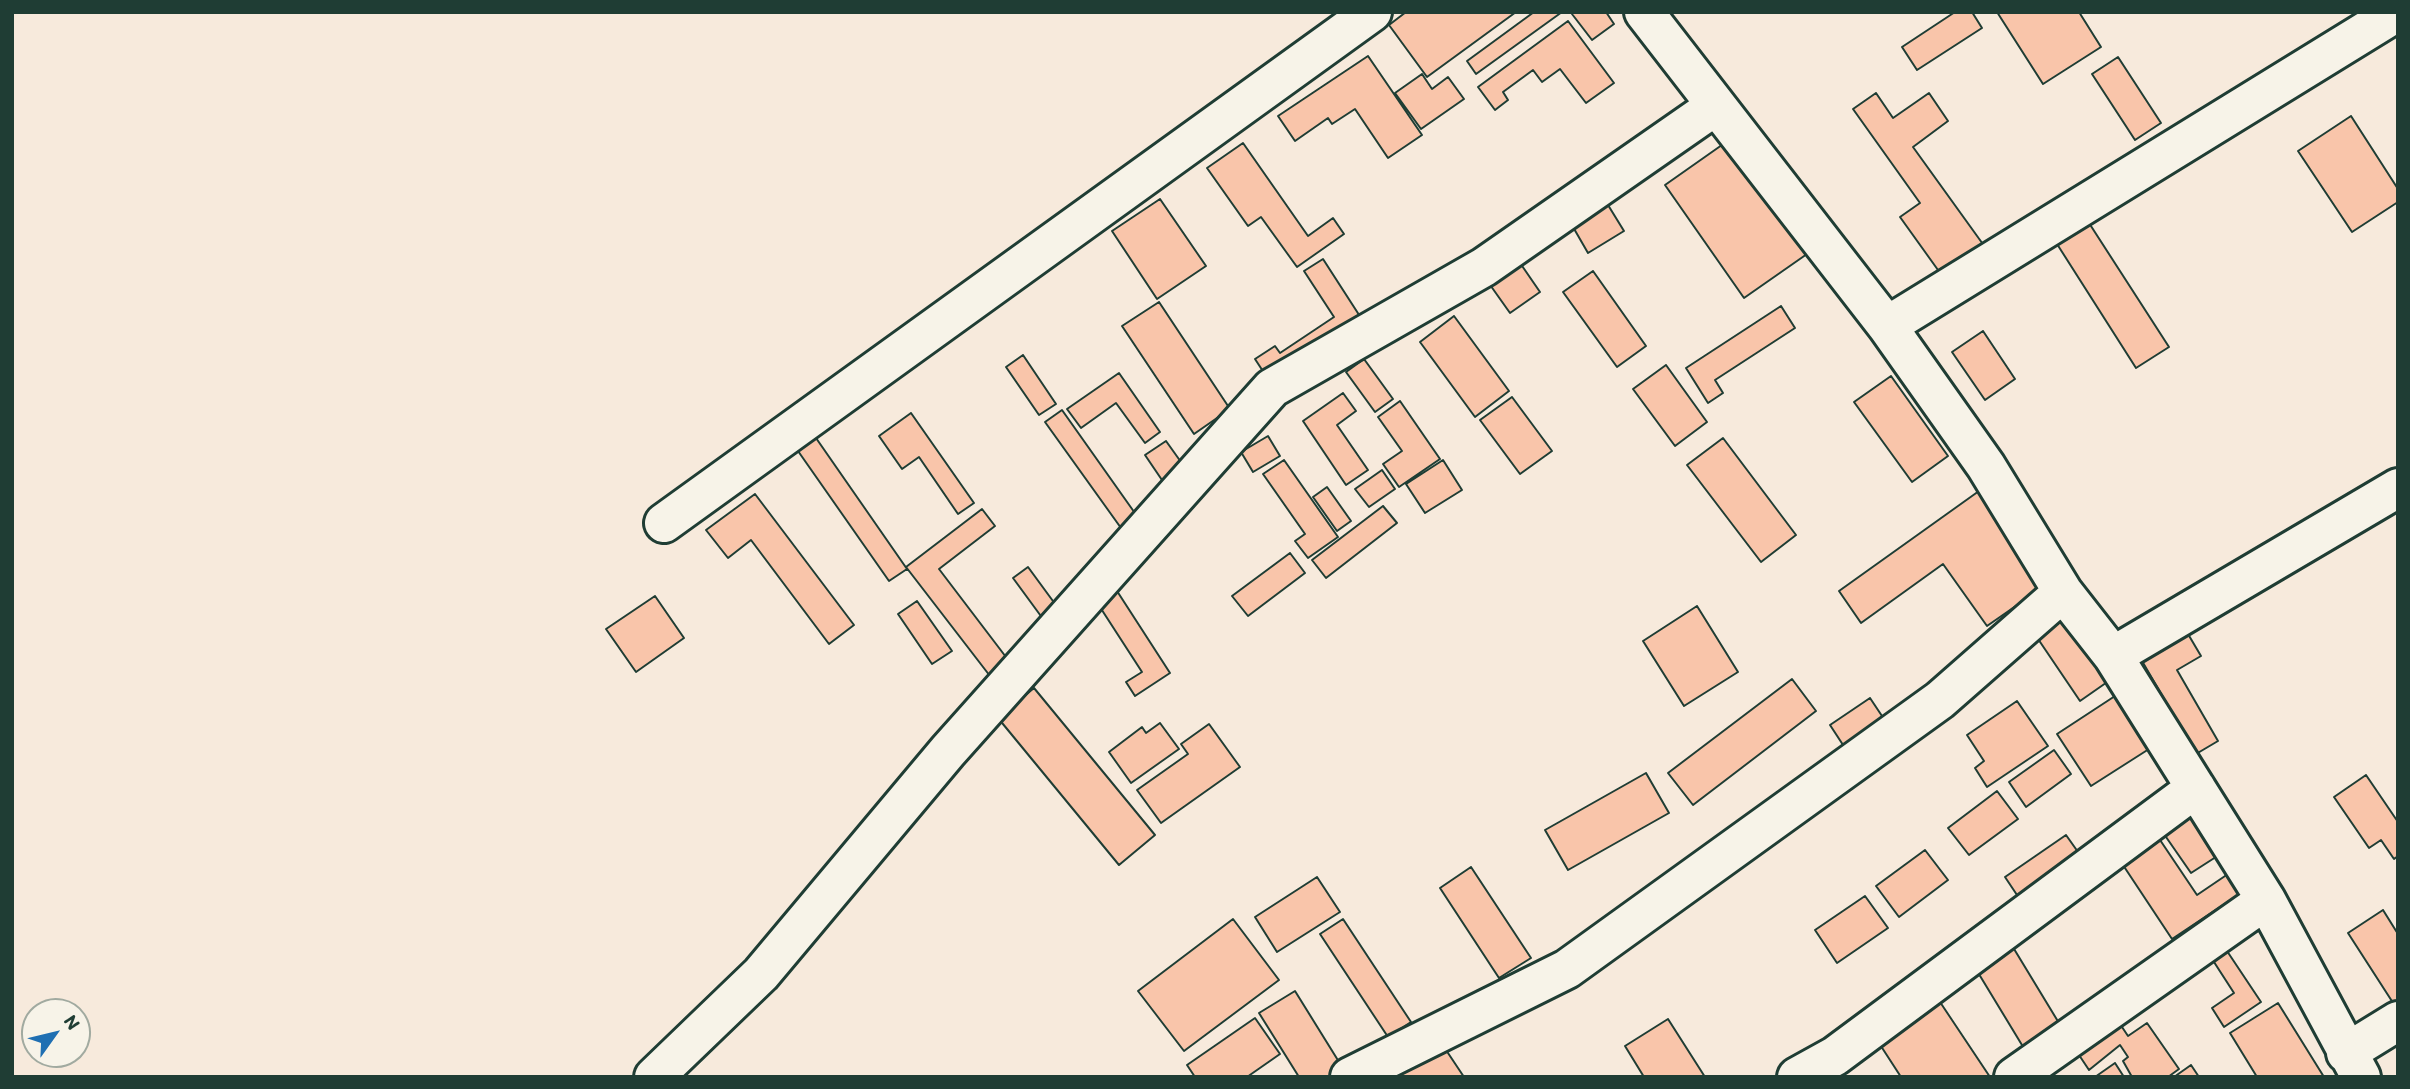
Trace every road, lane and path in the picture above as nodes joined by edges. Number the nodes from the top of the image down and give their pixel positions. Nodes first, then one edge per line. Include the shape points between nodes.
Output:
1 (1372, 12) edge
2 (2397, 12) edge
3 (1647, 13) edge
4 (1714, 107) junction
5 (1887, 326) junction
6 (2398, 488) edge
7 (664, 523) dead end
8 (2063, 592) junction
9 (2113, 656) junction
10 (2196, 788) junction
11 (2266, 900) junction
12 (2398, 1021) edge
13 (2353, 1065) edge
14 (654, 1077) edge
15 (1350, 1077) edge
16 (1797, 1077) edge
17 (2014, 1077) edge

1 - 7 street
2 - 5 street
3 - 4 street
4 - 5 street
4 - 14 street via 1484,267 1272,388 948,751 761,974
5 - 8 street via 1986,466
6 - 9 street
8 - 9 street
8 - 15 street via 1940,700 1567,969
9 - 10 street
10 - 11 street
10 - 16 street via 1835,1056
11 - 13 street
11 - 17 street
12 - 13 street

